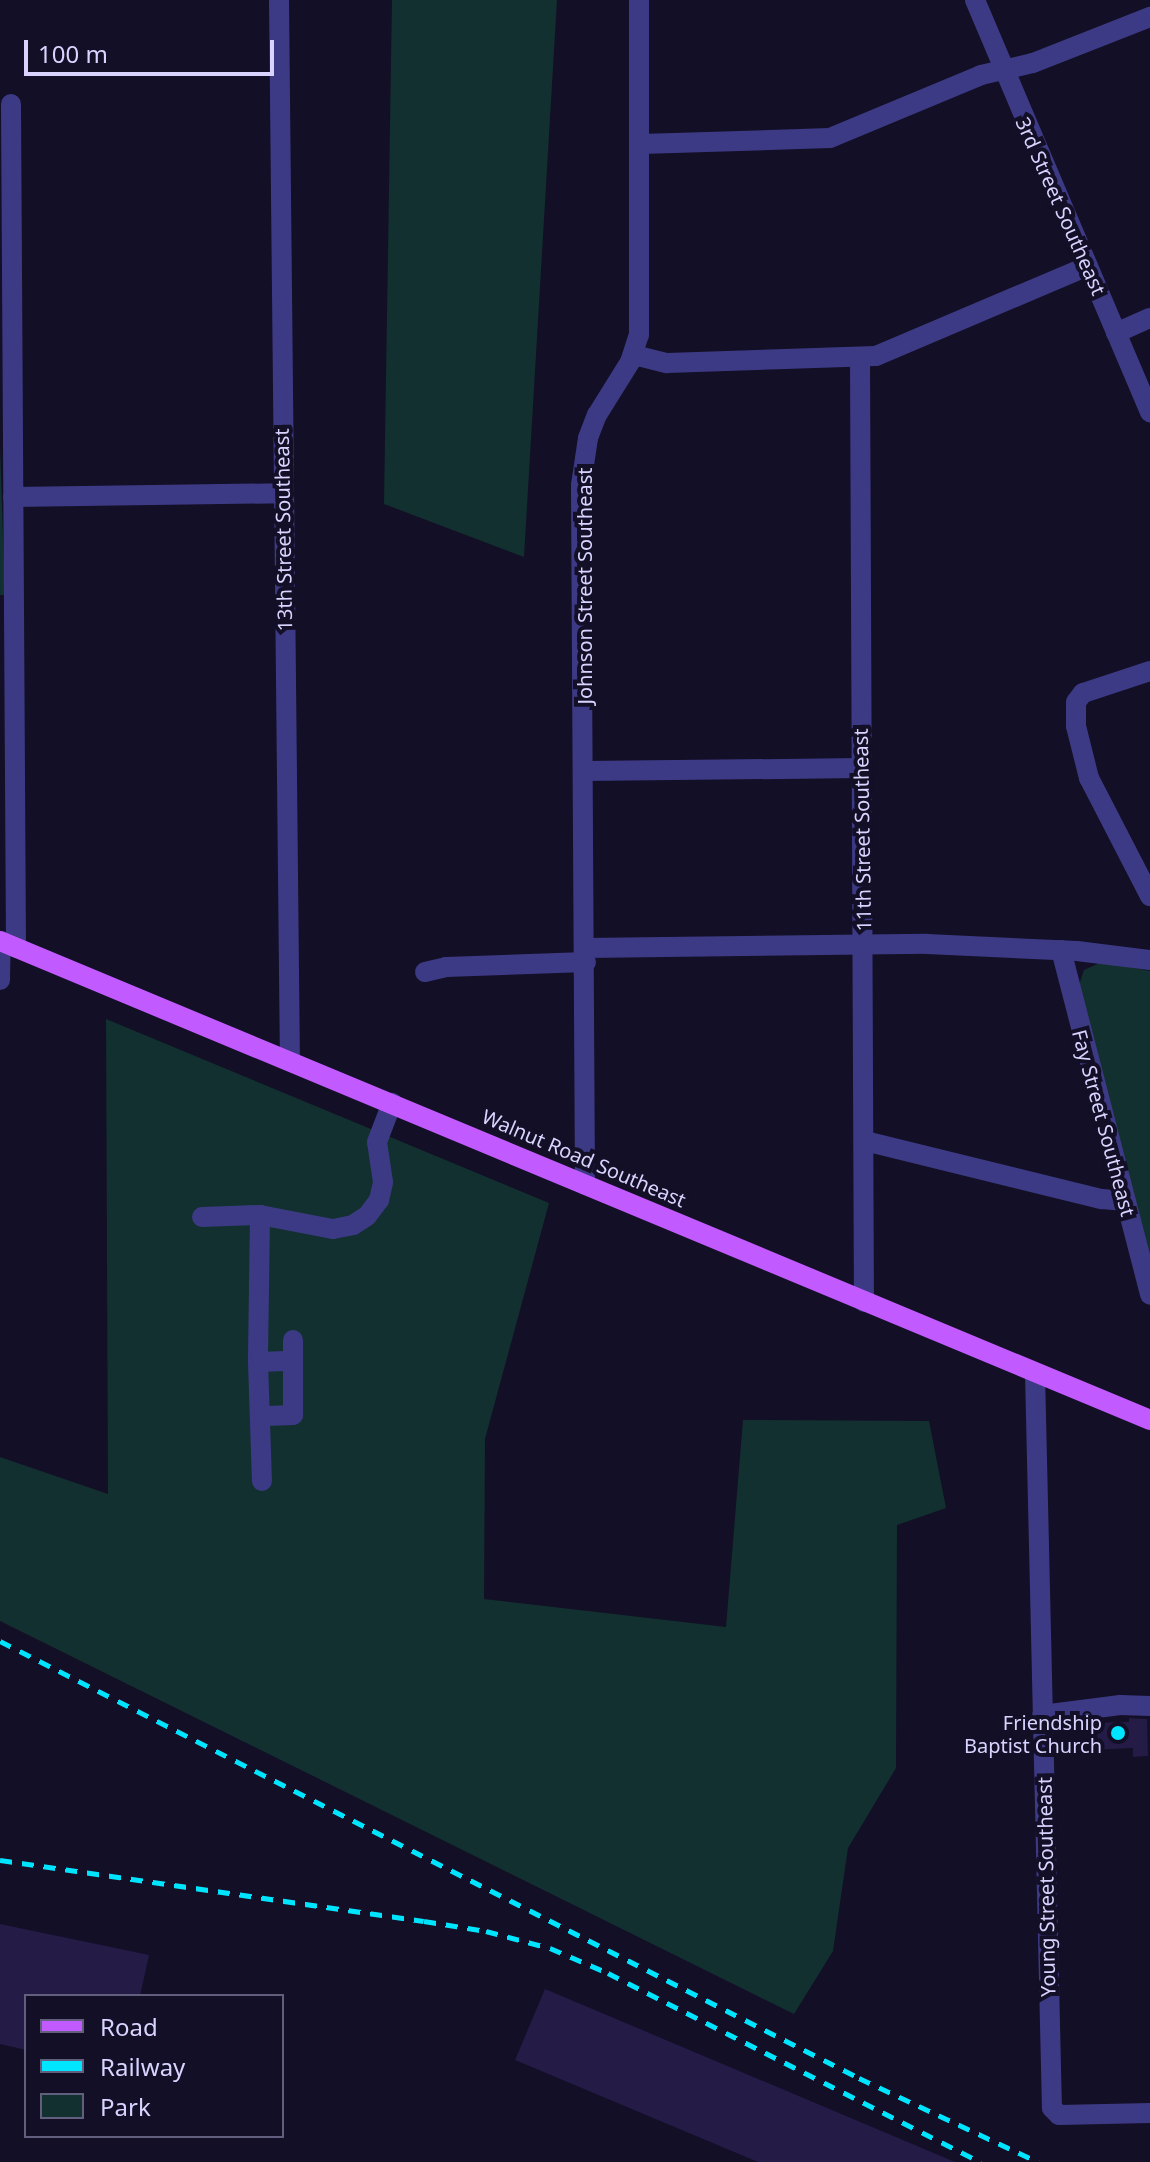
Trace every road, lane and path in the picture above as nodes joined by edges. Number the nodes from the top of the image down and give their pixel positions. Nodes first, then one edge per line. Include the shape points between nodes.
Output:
1 (279, 0) edge
2 (639, 0) edge
3 (975, 0) edge
4 (1150, 17) edge
5 (1005, 71) junction
6 (11, 104) dead end
7 (641, 144) junction
8 (1088, 266) junction
9 (1150, 318) edge
10 (1116, 333) junction
11 (634, 355) junction
12 (860, 358) junction
13 (1150, 412) edge
14 (283, 493) junction
15 (13, 497) junction
16 (7, 612) edge
17 (1150, 671) edge
18 (861, 768) junction
19 (584, 771) junction
20 (1150, 896) edge
21 (6, 943) edge
22 (863, 944) junction
23 (1061, 950) junction
24 (586, 955) junction
25 (1150, 960) edge
26 (425, 972) dead end
27 (0, 980) edge
28 (290, 1060) junction
29 (392, 1103) junction
30 (865, 1141) junction
31 (585, 1185) junction
32 (1126, 1201) junction
33 (260, 1215) junction
34 (202, 1217) dead end
35 (1146, 1262) edge
36 (1150, 1295) edge
37 (864, 1302) junction
38 (258, 1362) junction
39 (1035, 1373) junction
40 (260, 1416) junction
41 (1150, 1420) edge
42 (262, 1481) dead end
43 (1150, 1706) edge
44 (1042, 1715) junction
45 (1150, 2113) edge

1 - 14 street, 13th Street Southeast
2 - 7 street, Johnson Street Southeast
3 - 5 street, 3rd Street Southeast
4 - 5 street
5 - 7 street via 981,75 830,138
5 - 8 street, 3rd Street Southeast
6 - 15 street
7 - 11 street, Johnson Street Southeast via 641,313
8 - 10 street, 3rd Street Southeast
8 - 12 street via 876,356
9 - 10 street
10 - 13 street, 3rd Street Southeast
11 - 12 street via 667,363
11 - 19 street, Johnson Street Southeast via 597,415 583,462
12 - 18 street, 11th Street Southeast
14 - 15 street
14 - 28 street, 13th Street Southeast
15 - 16 street
16 - 21 street
17 - 20 street via 1083,693 1076,702 1076,726 1089,778
18 - 19 street
18 - 22 street, 11th Street Southeast
19 - 24 street, Johnson Street Southeast
21 - 27 street
21 - 28 main road, Walnut Road Southeast
22 - 23 street
22 - 24 street
22 - 30 street, 11th Street Southeast
23 - 25 street
23 - 32 street, Fay Street Southeast
24 - 26 street
24 - 31 street, Johnson Street Southeast
28 - 29 main road, Walnut Road Southeast
29 - 31 main road, Walnut Road Southeast
29 - 33 street via 377,1142 383,1182 379,1200 367,1216 333,1229
30 - 32 street
30 - 37 street, 11th Street Southeast
31 - 37 main road, Walnut Road Southeast
32 - 35 street, Fay Street Southeast
33 - 34 street
33 - 38 street
35 - 36 street, Fay Street Southeast
37 - 39 main road, Walnut Road Southeast
38 - 40 street
38 - 40 street via 293,1351 293,1415
39 - 41 main road, Walnut Road Southeast
39 - 44 street, Young Street Southeast
40 - 42 street
43 - 44 street
44 - 45 street, Young Street Southeast via 1051,2101 1055,2113

